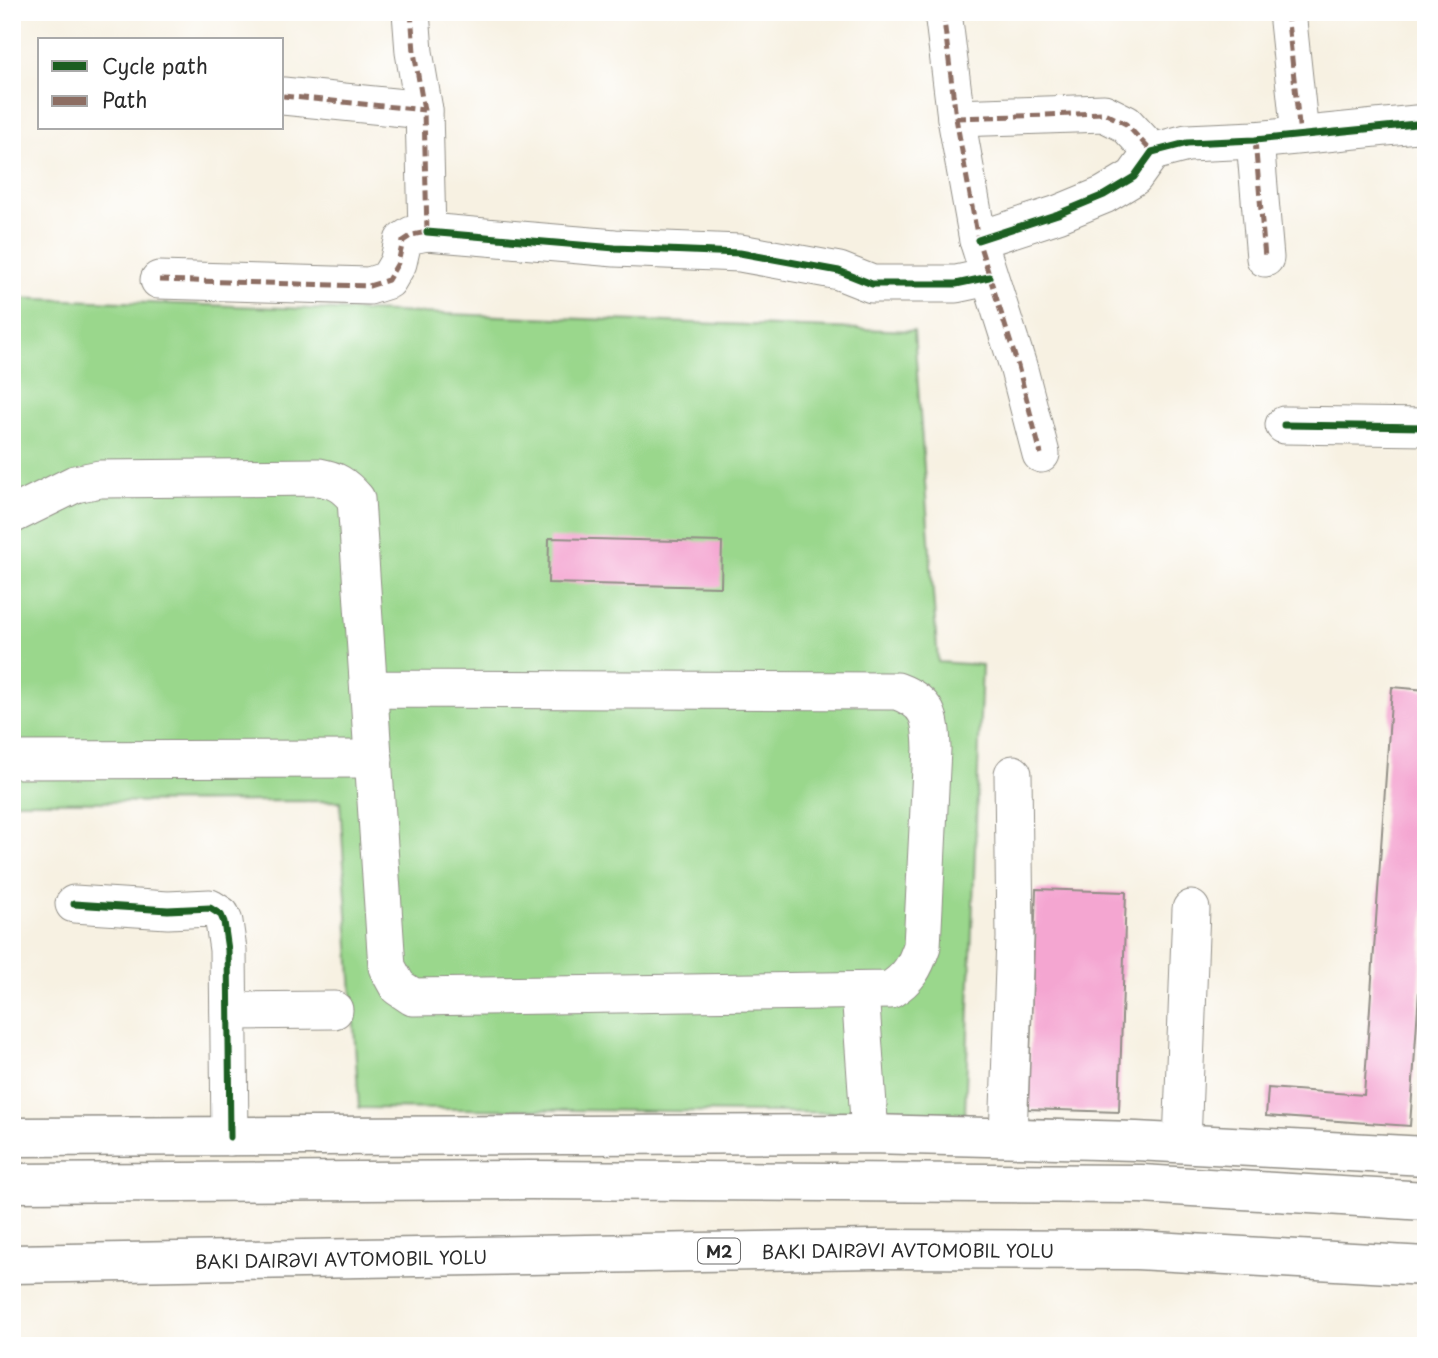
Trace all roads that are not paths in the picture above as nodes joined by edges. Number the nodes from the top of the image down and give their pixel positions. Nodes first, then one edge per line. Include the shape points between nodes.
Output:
1 (411, 12) edge
2 (943, 12) edge
3 (1287, 12) edge
4 (284, 96) edge
5 (424, 110) junction
6 (956, 118) junction
7 (1426, 123) edge
8 (1300, 135) junction
9 (1255, 140) junction
10 (1152, 152) junction
11 (427, 232) junction
12 (978, 240) junction
13 (1265, 258) dead end
14 (989, 277) junction
15 (159, 280) dead end
16 (1284, 425) dead end
17 (1426, 427) edge
18 (1041, 454) dead end
19 (14, 507) edge
20 (369, 690) junction
21 (374, 759) junction
22 (12, 760) edge
23 (1013, 774) dead end
24 (74, 904) dead end
25 (1191, 909) dead end
26 (860, 991) junction
27 (334, 1010) dead end
28 (229, 1012) junction
29 (870, 1134) junction
30 (12, 1137) edge
31 (230, 1137) junction
32 (1007, 1137) junction
33 (1182, 1143) junction
34 (1426, 1150) edge
35 (1425, 1156) edge
36 (12, 1183) edge
37 (1426, 1200) edge
38 (12, 1264) edge
39 (1426, 1266) edge

1 - 5 street
2 - 6 street
3 - 8 street
4 - 5 street
5 - 11 street
6 - 10 street via 1104,113 1126,124
6 - 12 street
7 - 8 street
8 - 9 street
9 - 10 street via 1187,143
9 - 13 street
10 - 12 street via 1134,177 1104,195
11 - 14 street via 740,253 839,271 872,284 956,284
11 - 15 street via 403,241 388,280 369,286
12 - 14 street
14 - 18 street
16 - 17 street
19 - 20 street via 100,479 334,480 355,499
20 - 21 street
20 - 26 street via 897,691 914,698 931,725 922,946 905,981 890,990
21 - 22 street
21 - 26 street via 387,967 398,987 413,997
23 - 32 street via 1016,938
24 - 28 street via 216,911 226,930
25 - 33 street
26 - 29 street
27 - 28 street
28 - 31 street
29 - 31 main road
29 - 32 main road
30 - 31 main road
32 - 33 main road
33 - 35 main road
34 - 35 street
36 - 37 main road via 1141,1184
38 - 39 main road, M2 via 873,1248 1137,1250

